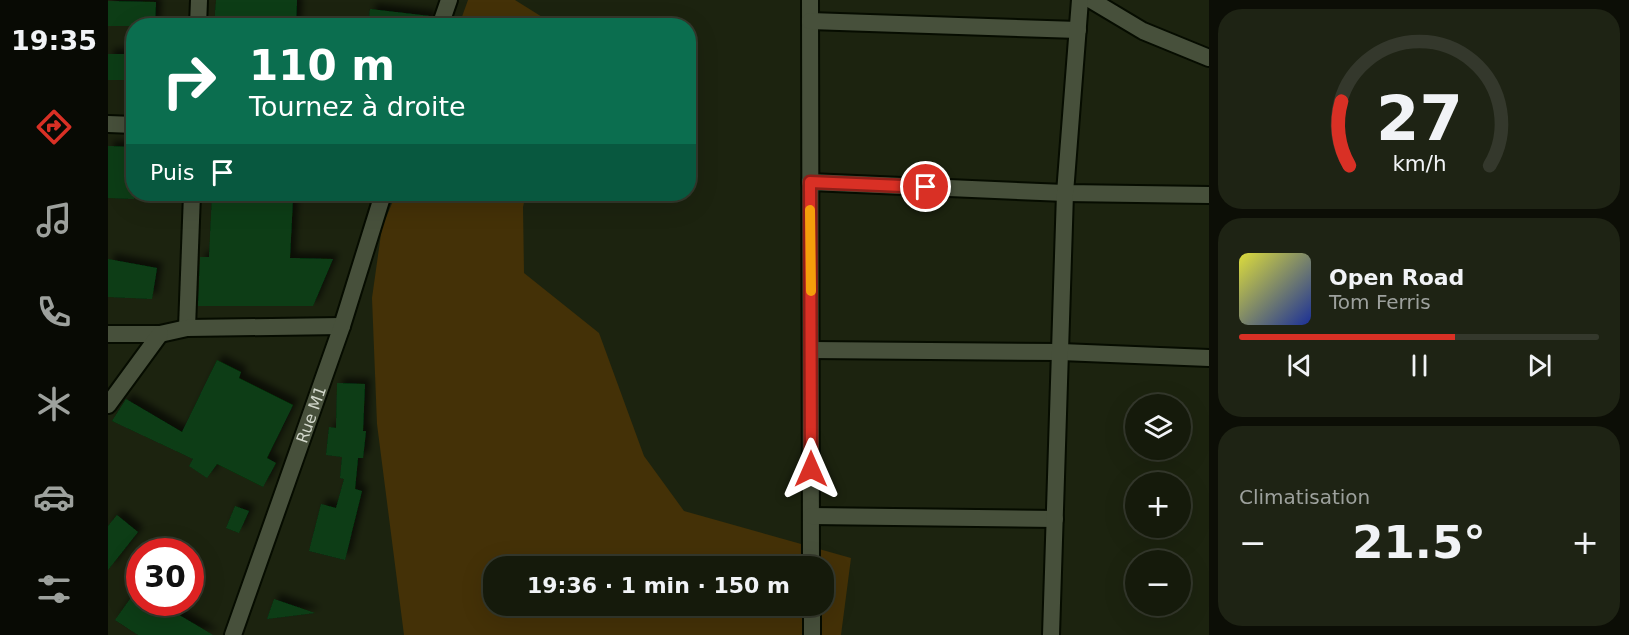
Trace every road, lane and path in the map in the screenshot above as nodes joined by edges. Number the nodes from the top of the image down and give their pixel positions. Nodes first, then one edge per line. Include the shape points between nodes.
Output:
1 (199, 0) edge
2 (449, 0) edge
3 (810, 0) edge
4 (1080, 0) edge
5 (1091, 0) edge
6 (198, 18) edge
7 (443, 18) edge
8 (810, 21) junction
9 (1078, 30) junction
10 (1209, 58) edge
11 (108, 124) edge
12 (126, 125) edge
13 (810, 182) junction
14 (1065, 193) junction
15 (1209, 195) edge
16 (192, 201) edge
17 (382, 201) edge
18 (342, 327) junction
19 (187, 328) junction
20 (108, 334) edge
21 (160, 334) junction
22 (811, 350) junction
23 (1061, 352) junction
24 (1209, 358) edge
25 (108, 405) edge
26 (811, 516) junction
27 (1055, 519) junction
28 (811, 556) edge
29 (812, 616) edge
30 (233, 635) edge
31 (812, 635) edge
32 (1052, 635) edge

1 - 6 street
2 - 7 street
3 - 8 street
4 - 9 street
5 - 10 street via 1143,31
8 - 9 street
8 - 13 street
9 - 14 street
11 - 12 street
13 - 14 street
13 - 22 street
14 - 15 street
14 - 23 street
16 - 19 street
17 - 18 street, Rue M1
18 - 19 street
18 - 30 street, Rue M1
19 - 21 street
20 - 21 street
21 - 25 street
22 - 23 street
22 - 26 street
23 - 24 street
23 - 27 street
26 - 27 street
26 - 28 street
27 - 32 street
29 - 31 street

